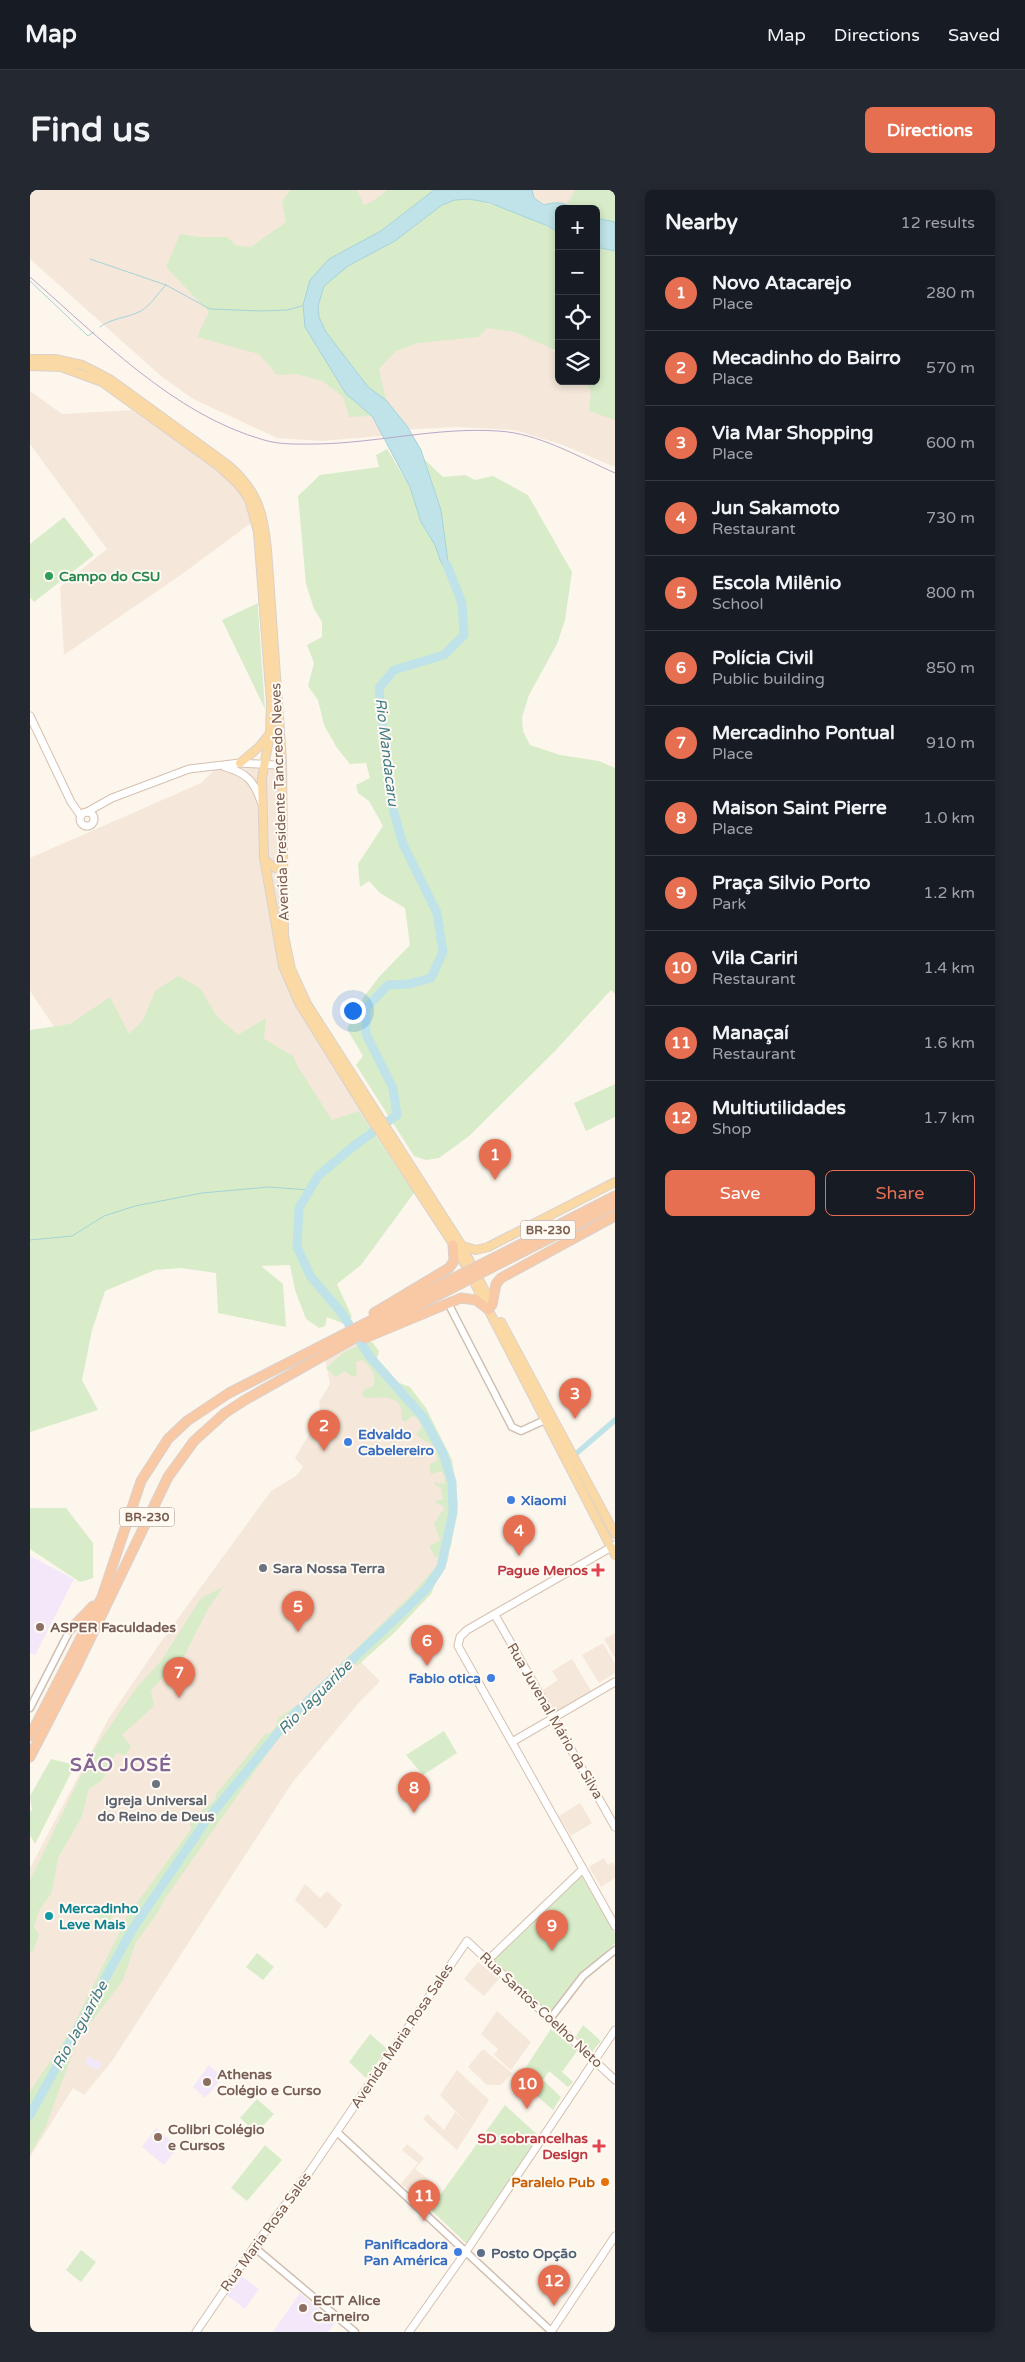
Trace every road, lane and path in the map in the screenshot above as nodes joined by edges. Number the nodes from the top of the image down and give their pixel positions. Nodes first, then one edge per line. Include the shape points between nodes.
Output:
1 (30, 359) edge
2 (30, 366) edge
3 (30, 716) edge
4 (33, 732) edge
5 (270, 734) junction
6 (240, 763) junction
7 (264, 763) junction
8 (225, 766) junction
9 (282, 775) junction
10 (119, 796) junction
11 (262, 805) junction
12 (84, 814) junction
13 (94, 819) junction
14 (264, 858) junction
15 (283, 861) junction
16 (371, 1112) junction
17 (615, 1182) edge
18 (615, 1196) edge
19 (615, 1205) edge
20 (615, 1216) edge
21 (458, 1246) junction
22 (473, 1272) junction
23 (448, 1303) junction
24 (491, 1307) junction
25 (358, 1332) junction
26 (340, 1341) junction
27 (544, 1420) junction
28 (615, 1534) edge
29 (613, 1546) edge
30 (615, 1555) edge
31 (110, 1575) junction
32 (495, 1615) junction
33 (70, 1630) joint
34 (615, 1682) edge
35 (30, 1708) edge
36 (553, 1716) junction
37 (30, 1736) edge
38 (512, 1742) junction
39 (30, 1756) edge
40 (615, 1827) edge
41 (583, 1868) junction
42 (615, 1926) edge
43 (467, 1941) joint
44 (615, 1950) edge
45 (488, 1960) junction
46 (550, 2018) junction
47 (615, 2030) edge
48 (594, 2060) junction
49 (615, 2080) edge
50 (337, 2132) junction
51 (615, 2236) edge
52 (254, 2247) junction
53 (466, 2253) junction
54 (196, 2332) edge
55 (355, 2332) edge
56 (409, 2332) edge
57 (552, 2332) edge

1 - 9 main road, Avenida Presidente Tancredo Neves via 55,359 82,365 111,380 228,465 250,488 261,510 267,549
2 - 5 main road, Avenida Presidente Tancredo Neves via 61,367 102,382 220,467 245,493 253,509 258,532 271,702
3 - 4 main road
4 - 12 main road via 71,802
5 - 6 main road
5 - 7 main road, Avenida Presidente Tancredo Neves
6 - 7 main road
6 - 8 main road
7 - 9 main road via 278,766
7 - 11 main road, Avenida Presidente Tancredo Neves
8 - 10 main road via 189,770
8 - 11 main road via 250,778
9 - 15 main road, Avenida Presidente Tancredo Neves
10 - 12 main road
10 - 13 main road
11 - 14 main road, Avenida Presidente Tancredo Neves
12 - 13 main road via 92,814
12 - 13 main road via 80,822 85,826 92,824
14 - 15 main road via 275,868
14 - 16 main road, Avenida Presidente Tancredo Neves via 279,948 289,983
15 - 16 main road, Avenida Presidente Tancredo Neves via 284,936 296,983
16 - 21 main road, Avenida Presidente Tancredo Neves
17 - 21 main road via 488,1248 476,1250
18 - 22 highway, BR-230
19 - 22 highway, BR-230
20 - 24 highway via 501,1278 496,1284
21 - 22 main road, Avenida Presidente Tancredo Neves
21 - 25 highway via 449,1268
22 - 24 main road, Avenida Presidente Tancredo Neves
22 - 25 highway, BR-230
23 - 24 highway via 466,1298
23 - 25 highway
23 - 27 street via 515,1430 525,1430
24 - 27 main road
24 - 28 main road
25 - 26 highway
25 - 26 highway, BR-230
26 - 31 highway, BR-230 via 325,1344 211,1404 168,1439 141,1481
26 - 39 highway, BR-230 via 333,1351 225,1413 184,1454 152,1508
27 - 29 main road
29 - 30 main road
29 - 32 main road
31 - 33 highway via 89,1611
31 - 37 highway, BR-230 via 102,1597
32 - 36 main road, Rua Juvenal Mário da Silva
32 - 38 main road via 464,1632 458,1646
33 - 35 street
34 - 36 main road
36 - 38 main road
36 - 40 main road, Rua Juvenal Mário da Silva
38 - 41 main road
41 - 42 main road
41 - 45 main road
43 - 45 main road, Rua Santos Coelho Neto
43 - 50 main road, Avenida Maria Rosa Sales
44 - 46 street via 583,1976
45 - 46 main road, Rua Santos Coelho Neto
46 - 48 main road, Rua Santos Coelho Neto
47 - 48 main road
48 - 49 main road, Rua Santos Coelho Neto
48 - 53 main road
50 - 52 main road, Rua Maria Rosa Sales
50 - 53 street
51 - 57 main road
52 - 54 main road, Rua Maria Rosa Sales
52 - 55 street
53 - 56 main road
53 - 57 street

